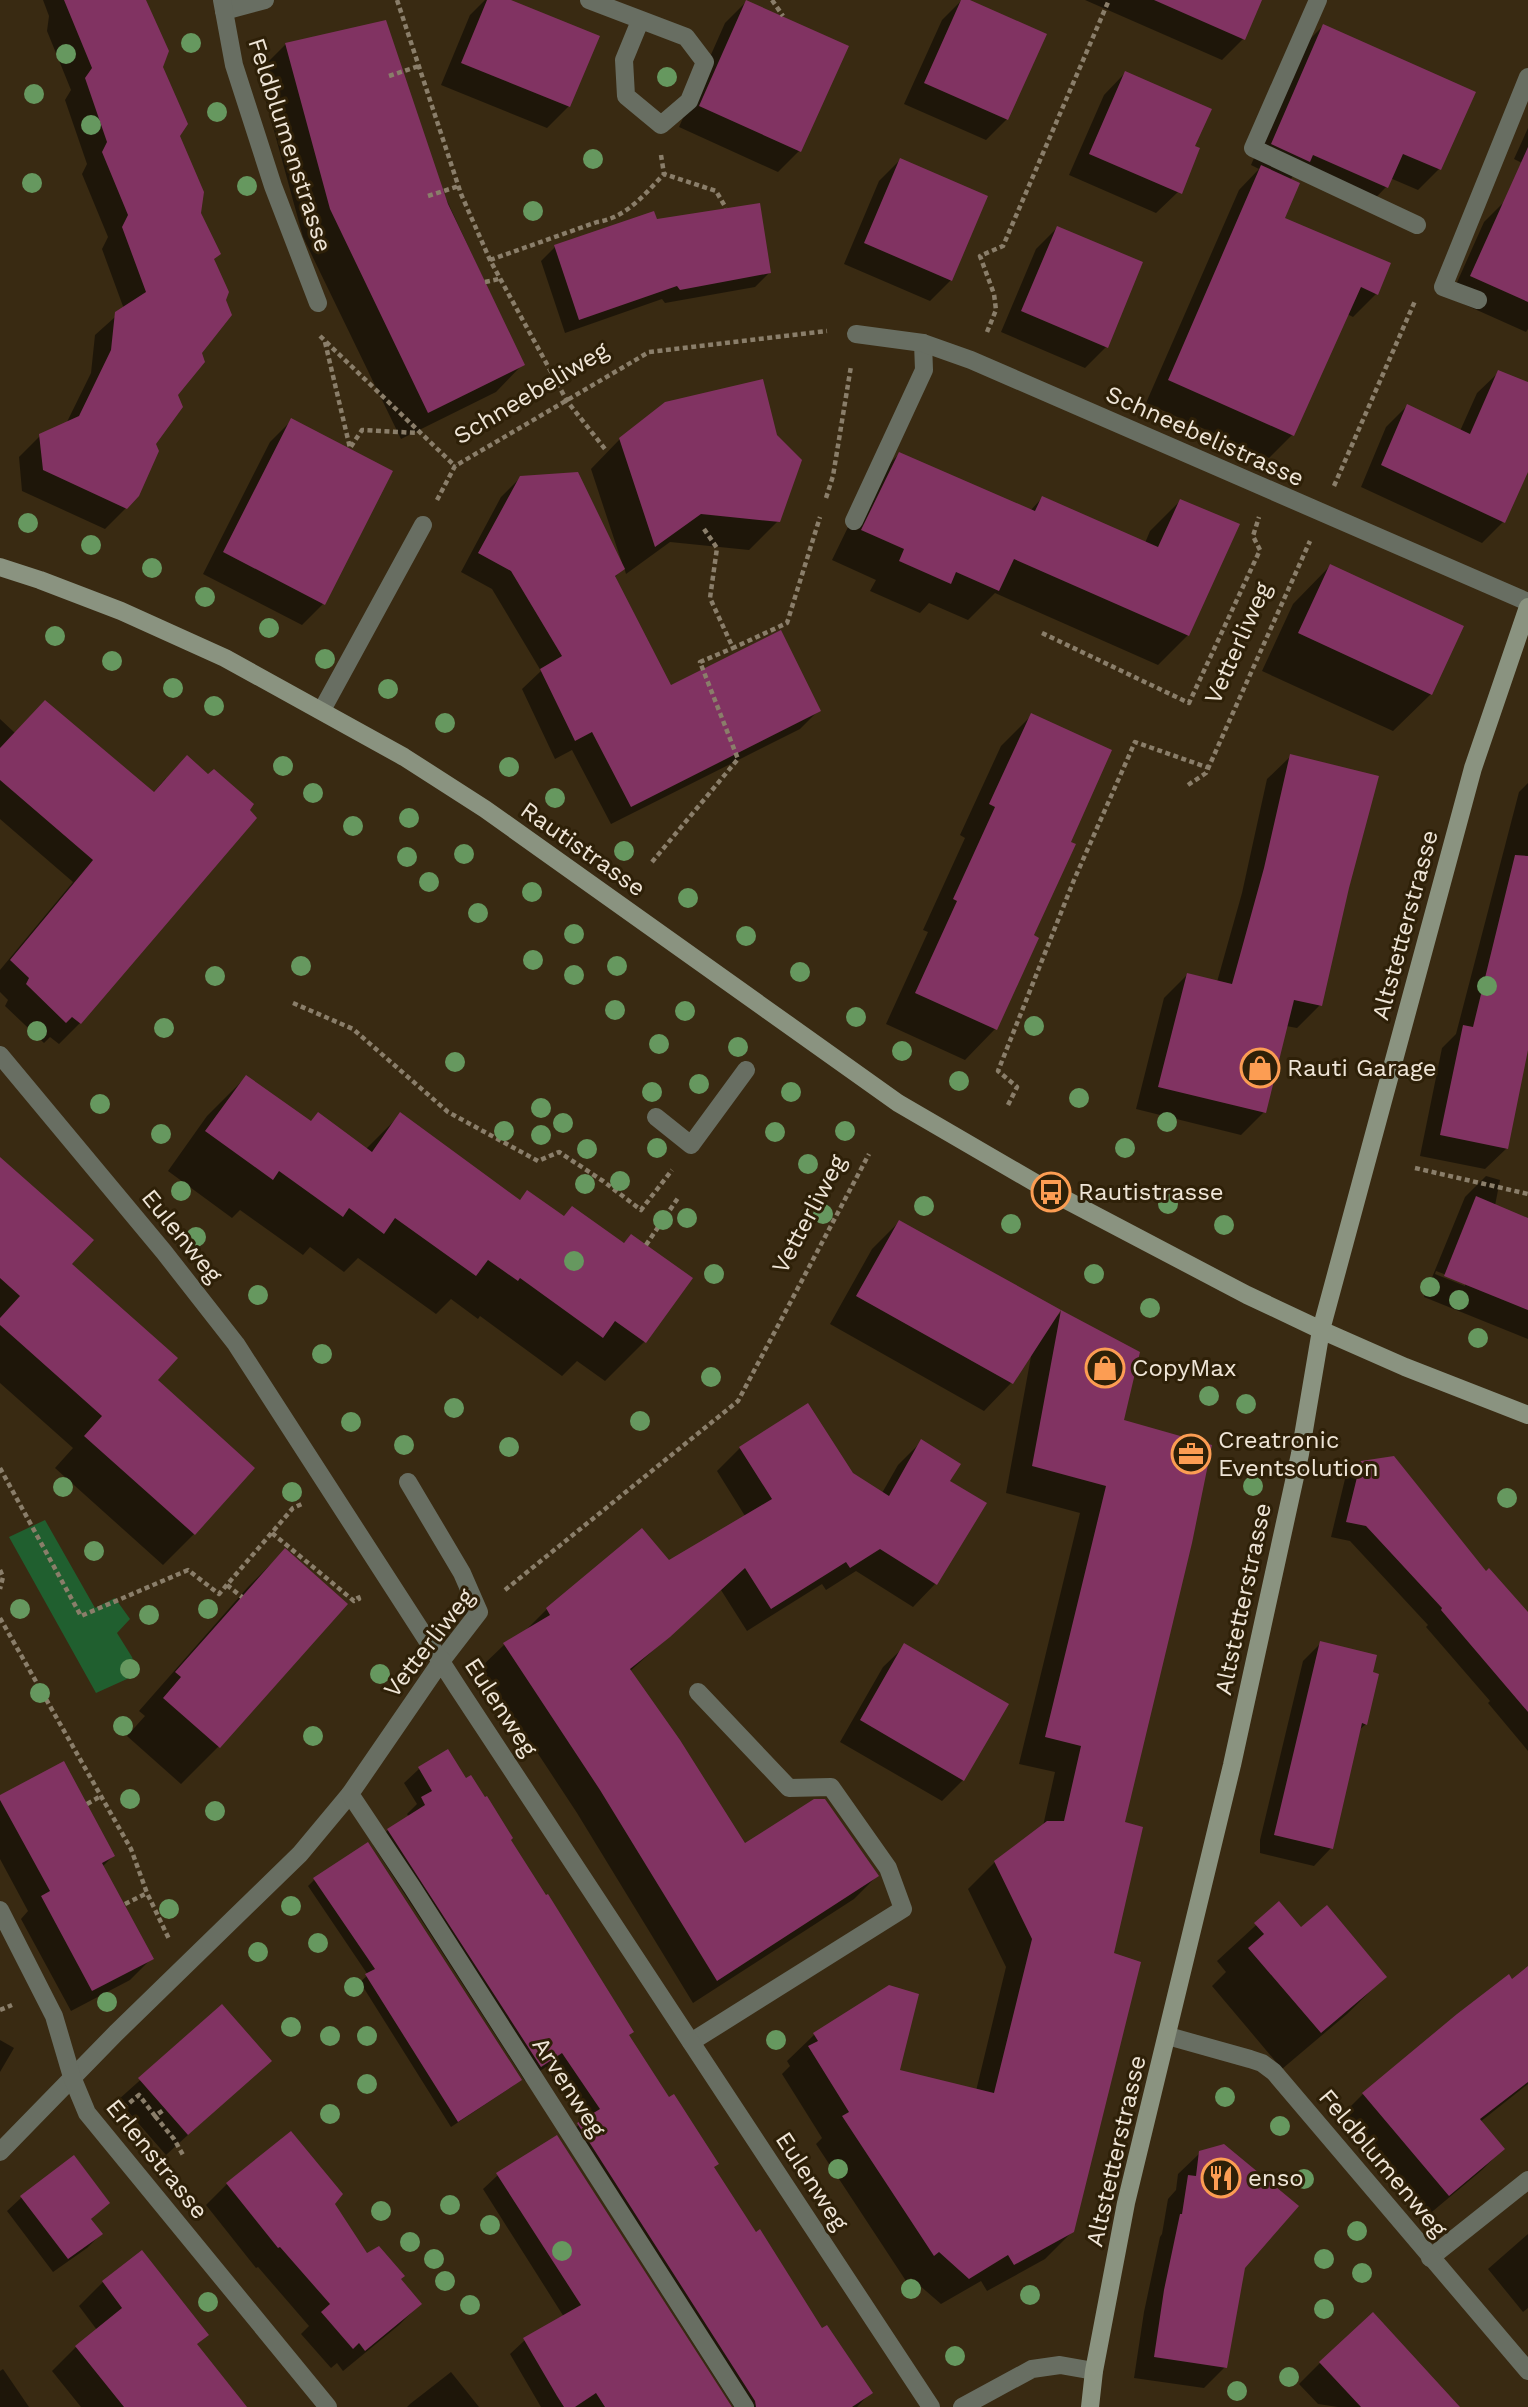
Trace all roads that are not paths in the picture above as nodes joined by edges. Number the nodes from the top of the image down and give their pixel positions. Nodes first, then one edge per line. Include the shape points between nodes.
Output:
1 (265, 0) edge
2 (589, 0) edge
3 (1318, 0) edge
4 (223, 5) edge
5 (640, 21) junction
6 (1528, 77) edge
7 (1417, 225) dead end
8 (1478, 300) dead end
9 (318, 303) dead end
10 (856, 334) road end
11 (923, 343) junction
12 (854, 521) dead end
13 (423, 525) road end
14 (0, 567) edge
15 (1528, 602) edge
16 (1528, 607) edge
17 (322, 710) junction
18 (0, 1055) edge
19 (746, 1070) dead end
20 (656, 1117) dead end
21 (1321, 1330) junction
22 (1528, 1415) edge
23 (408, 1482) dead end
24 (442, 1660) junction
25 (698, 1692) dead end
26 (350, 1794) junction
27 (0, 1910) edge
28 (1168, 2036) junction
29 (691, 2042) junction
30 (72, 2077) junction
31 (0, 2152) edge
32 (1528, 2180) edge
33 (1430, 2258) junction
34 (1094, 2371) junction
35 (1528, 2371) edge
36 (328, 2407) edge
37 (745, 2407) edge
38 (932, 2407) edge
39 (962, 2407) edge
40 (1090, 2407) edge

1 - 4 street
2 - 5 street
3 - 7 street via 1253,148
4 - 9 street, Feldblumenstrasse via 234,65
5 - 5 street via 624,60 626,96 661,125 689,102 705,62 686,37
6 - 8 street via 1443,287
10 - 11 street, Schneebelistrasse
11 - 12 street via 924,370
11 - 15 street, Schneebelistrasse
13 - 17 street
14 - 17 street, Rautistrasse via 121,611
16 - 21 street, Altstetterstrasse via 1473,768
17 - 21 street, Rautistrasse via 485,810 898,1103 1051,1192
18 - 24 street, Eulenweg via 236,1344
19 - 20 street via 694,1148
21 - 22 street, Rautistrasse
21 - 28 street, Altstetterstrasse via 1300,1454
23 - 24 street, Vetterliweg via 462,1573 479,1612
24 - 26 street, Vetterliweg
24 - 29 street, Eulenweg
25 - 29 street via 789,1788 831,1787 888,1868 903,1909
26 - 30 street, Vetterliweg via 300,1854
26 - 37 street, Arvenweg
27 - 30 street, Erlenstrasse via 54,2015
28 - 33 street, Feldblumenweg via 1262,2063 1274,2072
28 - 34 street, Altstetterstrasse via 1126,2203
29 - 38 street, Eulenweg
30 - 31 street, Vetterliweg
30 - 36 street, Erlenstrasse via 87,2113
32 - 33 street
33 - 35 street, Feldblumenweg
34 - 39 street via 1060,2365 1032,2369
34 - 40 street, Altstetterstrasse

